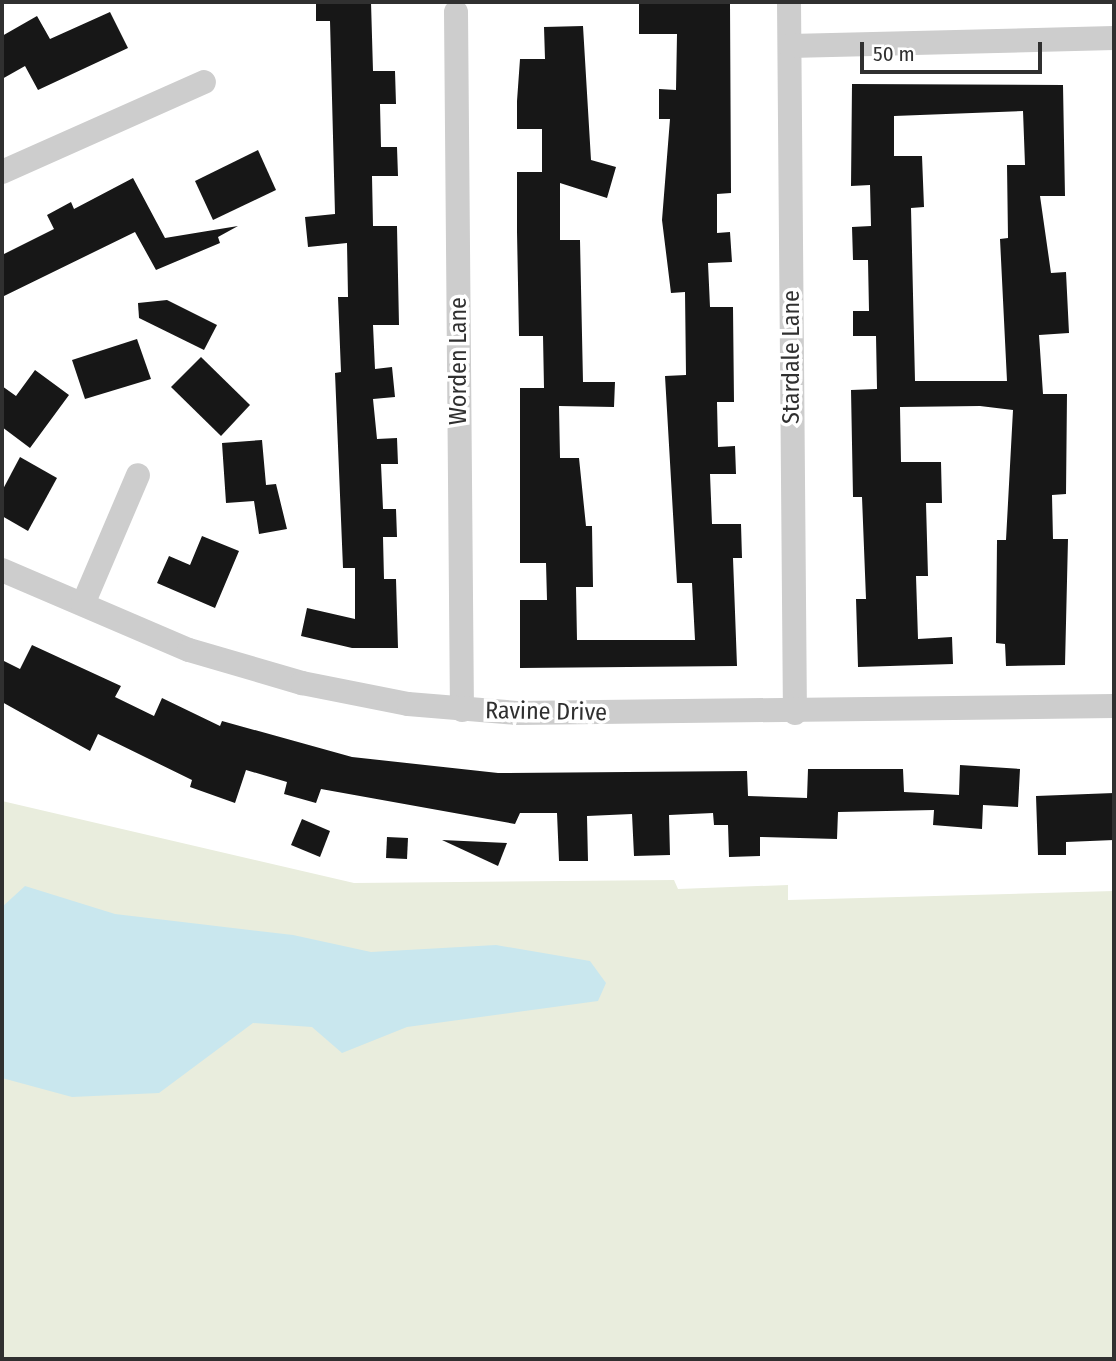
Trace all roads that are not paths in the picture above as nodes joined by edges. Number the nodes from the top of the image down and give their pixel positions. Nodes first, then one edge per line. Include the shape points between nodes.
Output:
1 (789, 2) edge
2 (456, 12) dead end
3 (1114, 38) edge
4 (790, 46) junction
5 (204, 82) dead end
6 (2, 172) edge
7 (138, 475) dead end
8 (2, 570) edge
9 (83, 604) junction
10 (1114, 706) edge
11 (462, 710) junction
12 (795, 713) junction

1 - 4 street, Stardale Lane
2 - 11 street, Worden Lane
3 - 4 street
4 - 12 street, Stardale Lane
5 - 6 street
7 - 9 street
8 - 9 street, Ravine Drive
9 - 11 street, Ravine Drive via 246,668 355,694
10 - 12 street, Ravine Drive
11 - 12 street, Ravine Drive

